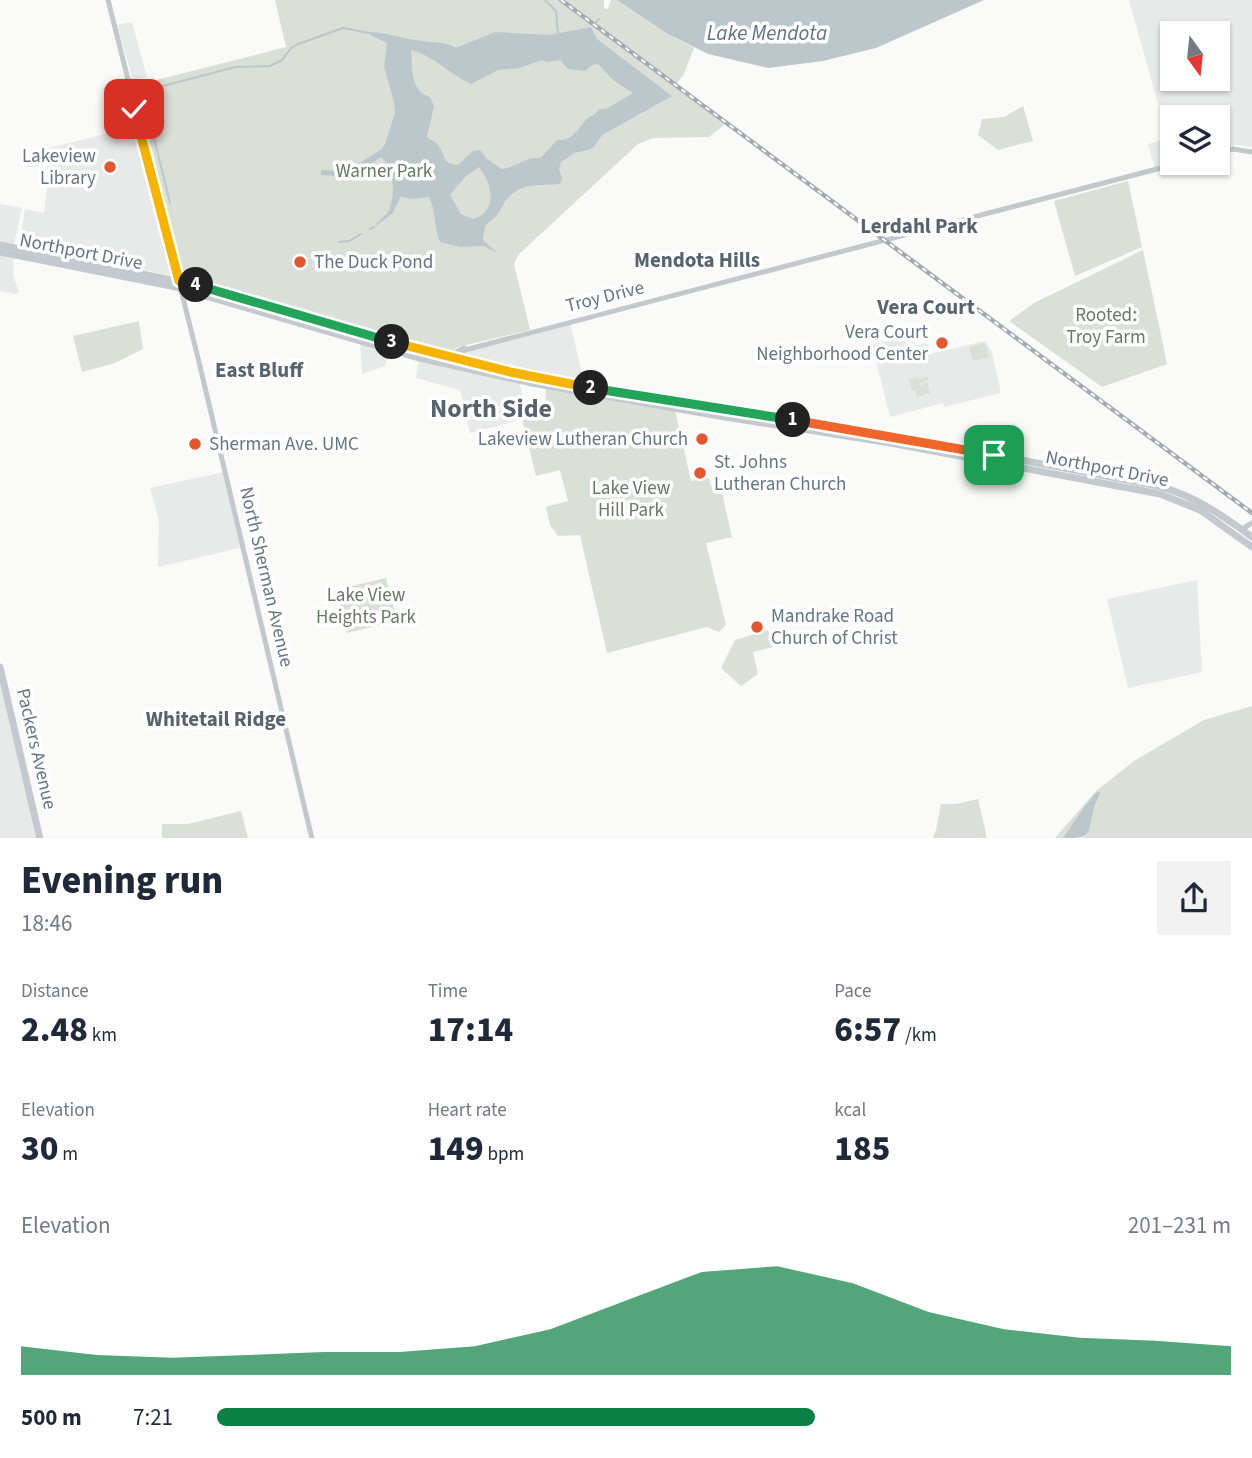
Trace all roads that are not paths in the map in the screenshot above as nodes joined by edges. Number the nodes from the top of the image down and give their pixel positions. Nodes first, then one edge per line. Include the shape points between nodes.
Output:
1 (108, 0) edge
2 (1230, 150) edge
3 (1252, 152) edge
4 (1160, 168) edge
5 (0, 245) edge
6 (0, 251) edge
7 (100, 265) junction
8 (89, 269) junction
9 (180, 285) junction
10 (391, 346) dead end
11 (464, 349) junction
12 (418, 350) junction
13 (429, 353) junction
14 (457, 363) junction
15 (498, 376) junction
16 (532, 377) junction
17 (1200, 510) junction
18 (1252, 523) edge
19 (1242, 529) junction
20 (1252, 542) edge
21 (0, 667) edge
22 (40, 838) edge
23 (312, 838) edge

1 - 9 street, North Sherman Avenue via 168,222
2 - 3 street
4 - 11 street, Troy Drive
5 - 7 main road, Northport Drive
6 - 8 main road, Northport Drive
7 - 8 main road
7 - 9 main road, Northport Drive
8 - 9 main road, Northport Drive
9 - 12 main road, Northport Drive
9 - 14 main road, Northport Drive via 400,352
9 - 23 street, North Sherman Avenue
10 - 12 main road
11 - 13 main road via 450,356
11 - 14 street
12 - 13 main road, Northport Drive
13 - 14 main road, Northport Drive
14 - 15 main road, Northport Drive
14 - 16 main road, Northport Drive
15 - 16 main road
15 - 17 main road, Northport Drive via 1139,489
16 - 19 main road, Northport Drive via 895,436 1158,486 1198,500
17 - 19 main road
17 - 20 main road, Northport Drive
18 - 19 street
19 - 20 main road
21 - 22 main road, Packers Avenue

